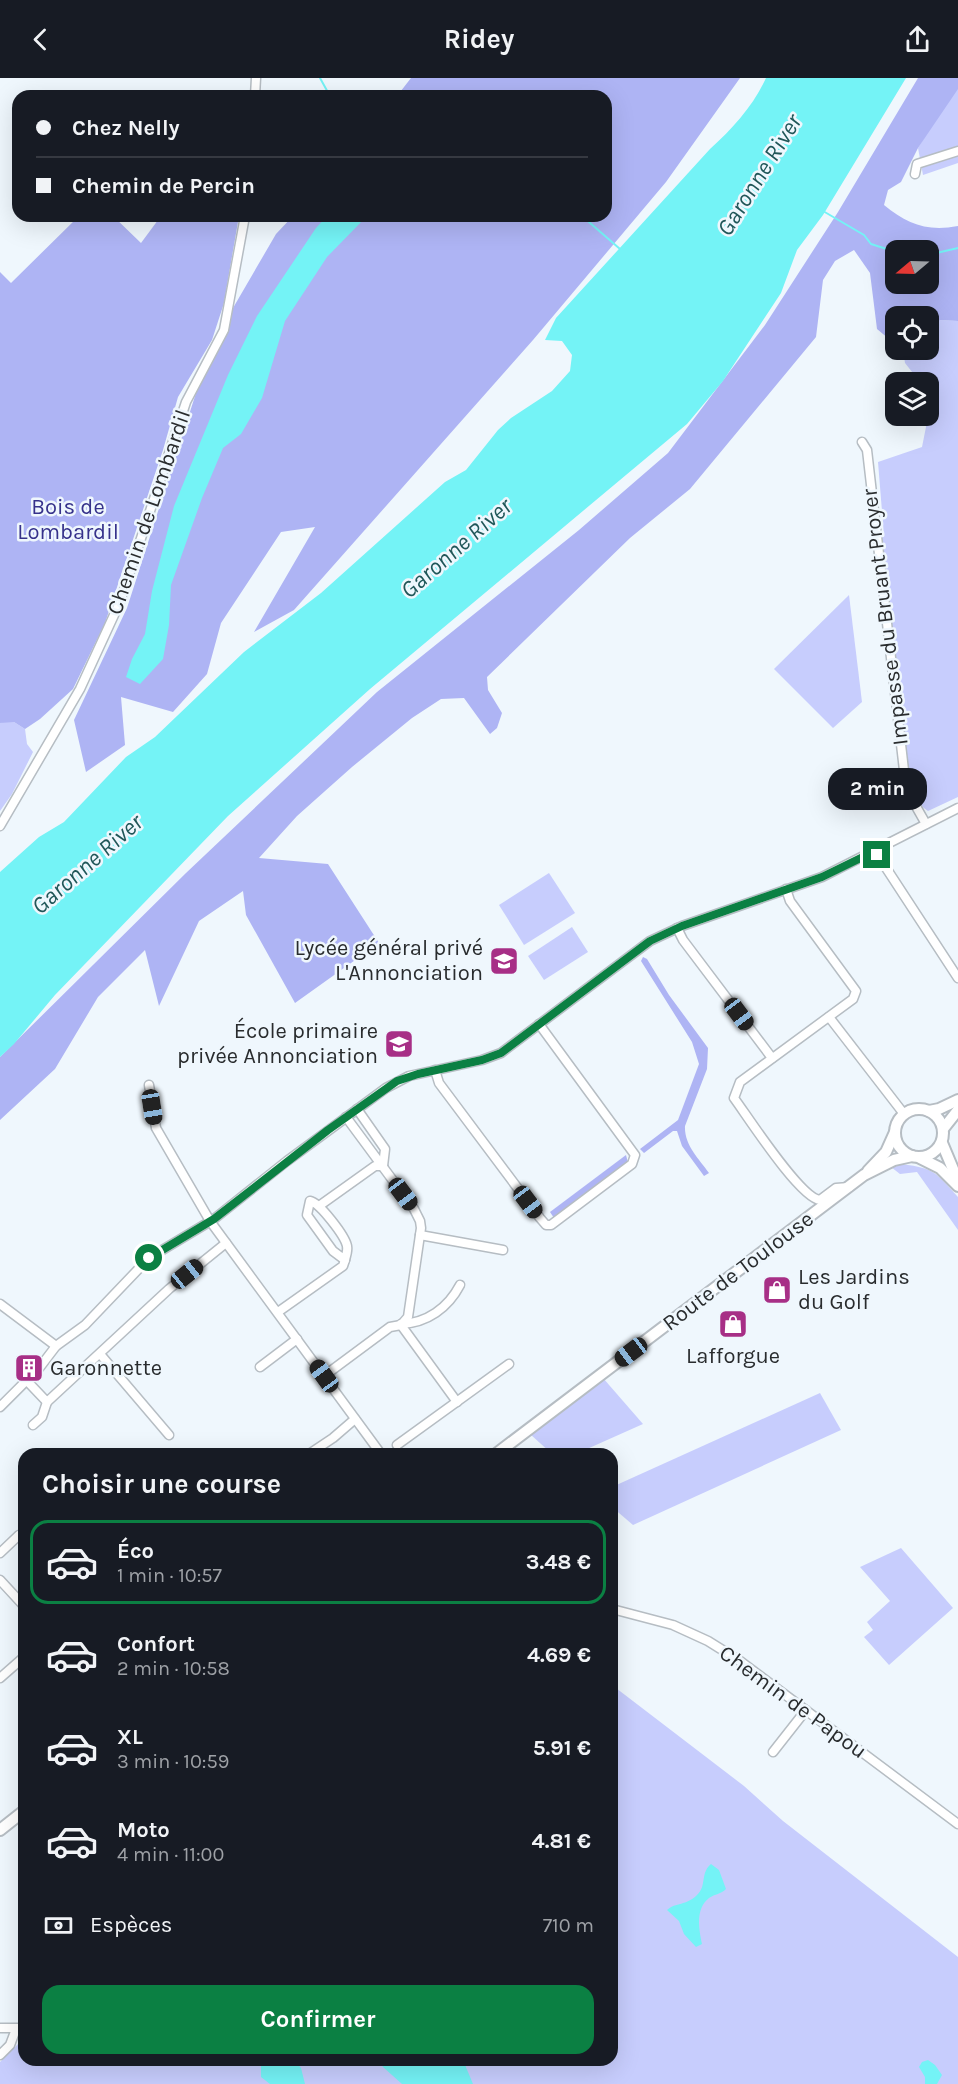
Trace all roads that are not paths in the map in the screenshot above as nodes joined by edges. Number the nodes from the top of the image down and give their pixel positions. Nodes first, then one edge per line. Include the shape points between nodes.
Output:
1 (958, 151) edge
2 (915, 174) dead end
3 (244, 222) edge
4 (862, 442) dead end
5 (958, 808) edge
6 (926, 824) junction
7 (0, 826) edge
8 (875, 851) junction
9 (786, 889) junction
10 (676, 928) junction
11 (958, 978) edge
12 (829, 1017) junction
13 (539, 1024) junction
14 (772, 1058) junction
15 (435, 1070) junction
16 (149, 1085) dead end
17 (958, 1100) edge
18 (357, 1109) junction
19 (958, 1110) edge
20 (929, 1111) junction
21 (904, 1114) junction
22 (346, 1117) junction
23 (944, 1129) junction
24 (895, 1132) junction
25 (942, 1143) junction
26 (916, 1157) junction
27 (383, 1166) junction
28 (864, 1175) junction
29 (958, 1181) edge
30 (958, 1186) edge
31 (849, 1187) junction
32 (319, 1206) junction
33 (210, 1221) junction
34 (420, 1235) junction
35 (226, 1243) junction
36 (504, 1250) dead end
37 (345, 1260) junction
38 (460, 1285) dead end
39 (0, 1304) edge
40 (278, 1312) junction
41 (400, 1324) junction
42 (297, 1339) junction
43 (56, 1346) junction
44 (100, 1354) junction
45 (509, 1364) dead end
46 (260, 1367) dead end
47 (324, 1376) junction
48 (27, 1381) junction
49 (47, 1402) junction
50 (457, 1402) junction
51 (0, 1407) edge
52 (355, 1419) junction
53 (33, 1425) dead end
54 (169, 1435) dead end
55 (397, 1445) dead end
56 (317, 1448) edge
57 (377, 1448) edge
58 (504, 1448) edge
59 (18, 1536) edge
60 (0, 1553) edge
61 (0, 1581) edge
62 (18, 1600) edge
63 (618, 1611) edge
64 (18, 1662) edge
65 (0, 1678) edge
66 (806, 1710) junction
67 (773, 1752) dead end
68 (18, 1816) edge
69 (958, 1824) edge
70 (0, 1830) edge
71 (0, 2028) edge
72 (18, 2028) edge
73 (18, 2031) edge
74 (0, 2055) edge

1 - 2 street via 917,164
3 - 7 street, Chemin de Lombardil via 224,330 186,402 120,602 83,682
4 - 6 street, Impasse du Bruant Proyer via 867,450 905,779
5 - 6 street
6 - 8 street
8 - 9 street via 822,877
8 - 11 street
9 - 10 street
9 - 12 street via 790,901 856,991 853,999
10 - 13 street via 650,941
10 - 14 street
12 - 14 street
12 - 21 street
13 - 15 street via 489,1058
13 - 15 street via 634,1155 633,1164 551,1225 540,1218 439,1083
14 - 31 street via 740,1082 734,1098 796,1183 813,1199 820,1200 836,1188
15 - 18 street via 397,1081
16 - 33 street via 158,1134
17 - 20 main road
18 - 22 street
18 - 27 street via 385,1149
19 - 23 main road
20 - 21 main road via 918,1109
20 - 23 main road
21 - 24 main road
22 - 27 street
22 - 33 street
23 - 25 main road
24 - 26 main road via 899,1147
24 - 28 main road, Route de Toulouse via 886,1152
25 - 26 main road via 933,1154
25 - 29 main road
26 - 28 main road, Route de Toulouse via 894,1160
26 - 30 main road via 940,1168
27 - 32 street via 375,1166
27 - 34 street via 417,1215
28 - 31 main road, Route de Toulouse
31 - 58 main road, Route de Toulouse
32 - 37 street via 345,1241
32 - 37 street via 310,1201 306,1215 333,1251
33 - 35 street
33 - 43 street via 149,1258 85,1325
34 - 36 street
34 - 41 street via 408,1317
35 - 40 street
35 - 44 street via 169,1289
37 - 40 street via 343,1266
38 - 41 street via 451,1301 419,1323
39 - 43 street
40 - 42 street
41 - 47 street via 390,1327
41 - 50 street
42 - 46 street
42 - 47 street
43 - 48 street
44 - 49 street
44 - 54 street
45 - 50 street
47 - 52 street
48 - 49 street
48 - 51 street
49 - 53 street via 42,1417
50 - 55 street
52 - 56 street
52 - 57 street
59 - 60 street
61 - 62 street
63 - 66 street, Chemin de Papou via 659,1620 708,1641
64 - 65 street
66 - 67 street
66 - 69 street, Chemin de Papou
68 - 70 main road
71 - 72 street
73 - 74 street

